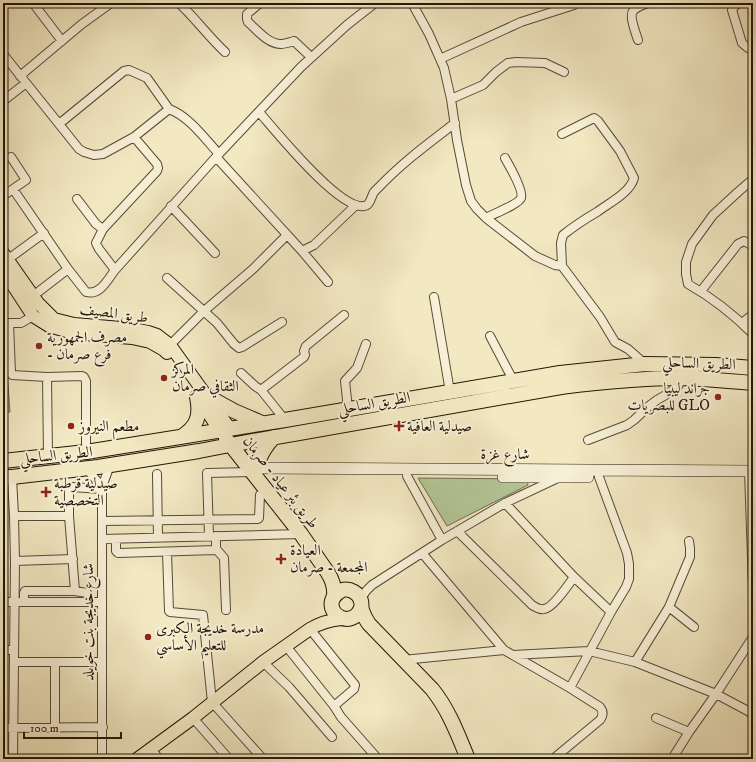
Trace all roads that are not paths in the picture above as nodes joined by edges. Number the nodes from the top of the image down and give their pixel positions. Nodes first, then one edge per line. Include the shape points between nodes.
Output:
1 (33, 3) edge
2 (179, 3) edge
3 (260, 3) edge
4 (375, 3) edge
5 (412, 3) edge
6 (648, 3) edge
7 (737, 3) edge
8 (107, 4) edge
9 (574, 5) dead end
10 (638, 40) dead end
11 (62, 41) junction
12 (753, 44) edge
13 (225, 52) dead end
14 (3, 54) edge
15 (311, 57) junction
16 (440, 59) junction
17 (6, 65) edge
18 (564, 72) dead end
19 (20, 76) junction
20 (26, 83) junction
21 (451, 99) junction
22 (3, 101) edge
23 (169, 109) junction
24 (259, 112) junction
25 (455, 123) junction
26 (59, 124) junction
27 (562, 134) dead end
28 (134, 137) junction
29 (217, 155) junction
30 (11, 158) dead end
31 (505, 158) dead end
32 (753, 179) edge
33 (13, 189) junction
34 (3, 196) edge
35 (77, 199) dead end
36 (356, 205) junction
37 (171, 206) junction
38 (486, 218) junction
39 (103, 229) junction
40 (44, 233) junction
41 (287, 235) junction
42 (753, 246) edge
43 (302, 251) junction
44 (215, 253) dead end
45 (4, 261) edge
46 (562, 266) junction
47 (68, 269) junction
48 (115, 270) junction
49 (167, 278) dead end
50 (7, 282) edge
51 (328, 282) dead end
52 (701, 291) junction
53 (33, 296) junction
54 (434, 298) dead end
55 (204, 311) junction
56 (753, 314) edge
57 (344, 315) dead end
58 (33, 316) junction
59 (282, 322) dead end
60 (6, 323) edge
61 (742, 323) junction
62 (753, 334) edge
63 (490, 336) dead end
64 (366, 344) dead end
65 (170, 345) junction
66 (645, 364) junction
67 (716, 365) junction
68 (753, 368) edge
69 (241, 373) dead end
70 (47, 377) junction
71 (682, 378) junction
72 (715, 379) junction
73 (513, 380) junction
74 (753, 383) edge
75 (261, 390) junction
76 (450, 392) junction
77 (201, 396) junction
78 (348, 409) junction
79 (285, 420) junction
80 (262, 424) junction
81 (225, 430) junction
82 (180, 437) junction
83 (274, 437) junction
84 (588, 440) dead end
85 (235, 444) junction
86 (199, 451) junction
87 (86, 452) junction
88 (48, 456) junction
89 (3, 461) edge
90 (110, 465) junction
91 (87, 469) junction
92 (255, 469) junction
93 (752, 473) edge
94 (157, 474) dead end
95 (562, 474) junction
96 (407, 476) junction
97 (8, 477) edge
98 (599, 477) junction
99 (266, 480) junction
100 (102, 488) junction
101 (260, 495) dead end
102 (505, 503) junction
103 (14, 516) junction
104 (69, 516) junction
105 (157, 520) junction
106 (208, 520) junction
107 (102, 522) junction
108 (457, 531) junction
109 (304, 533) junction
110 (213, 536) junction
111 (158, 537) junction
112 (102, 539) junction
113 (116, 539) junction
114 (442, 540) junction
115 (689, 541) dead end
116 (217, 550) junction
117 (167, 552) junction
118 (422, 553) junction
119 (73, 559) junction
120 (15, 561) junction
121 (574, 577) junction
122 (753, 588) edge
123 (75, 591) junction
124 (356, 597) junction
125 (333, 600) junction
126 (3, 602) edge
127 (14, 602) junction
128 (24, 602) junction
129 (90, 602) junction
130 (102, 602) junction
131 (669, 607) junction
132 (226, 610) dead end
133 (611, 612) junction
134 (346, 619) junction
135 (314, 627) junction
136 (694, 627) dead end
137 (753, 637) edge
138 (286, 646) junction
139 (3, 650) edge
140 (14, 650) junction
141 (504, 650) junction
142 (589, 651) junction
143 (512, 655) junction
144 (403, 660) junction
145 (14, 662) junction
146 (55, 662) junction
147 (102, 662) junction
148 (263, 662) junction
149 (635, 662) junction
150 (570, 688) junction
151 (716, 694) junction
152 (212, 702) junction
153 (334, 706) junction
154 (751, 711) edge
155 (193, 718) junction
156 (656, 718) dead end
157 (103, 727) junction
158 (3, 728) edge
159 (14, 728) junction
160 (55, 728) junction
161 (689, 732) junction
162 (332, 738) dead end
163 (151, 749) junction
164 (102, 758) edge
165 (13, 759) edge
166 (137, 759) edge
167 (159, 759) edge
168 (229, 759) edge
169 (263, 759) edge
170 (378, 759) edge
171 (463, 759) edge
172 (468, 759) edge
173 (553, 759) edge
174 (672, 759) edge

1 - 11 street
2 - 13 street
3 - 15 street via 247,14 248,22 274,42 281,44 294,41
4 - 15 street
5 - 16 street
6 - 10 street via 631,13
7 - 12 street via 732,10 742,43 748,48
8 - 11 street
9 - 16 street via 520,22
11 - 19 street
14 - 17 street
15 - 24 street
16 - 21 street
17 - 19 street
18 - 21 street via 545,63 508,63 483,85
19 - 20 street
20 - 22 street
20 - 26 street
21 - 25 street
23 - 26 street via 147,78 128,70
23 - 28 street
23 - 29 street via 188,120
24 - 29 street
24 - 36 street via 327,186
25 - 36 street via 391,174 375,191 369,204
25 - 38 street via 468,194
26 - 28 street via 79,149 94,155 103,154
27 - 46 street via 594,118 620,151 634,178 633,183 619,197 563,235
28 - 39 street via 157,164 157,171
29 - 37 street
29 - 41 street
30 - 33 street via 26,179
31 - 38 street via 520,188 521,199
32 - 52 street via 712,215 692,244 686,262 686,274 688,284
33 - 34 street
33 - 40 street
35 - 39 street via 96,224
36 - 43 street via 314,245
37 - 44 street
37 - 48 street
38 - 46 street via 535,256 555,266
39 - 48 street via 96,245
40 - 45 street
40 - 47 street
41 - 43 street
41 - 55 street via 253,269
42 - 52 street via 744,241 738,244
43 - 51 street
45 - 50 main road, طريق المصيف
45 - 53 main road, طريق المصيف
46 - 66 street via 600,316 615,342 628,348
47 - 48 street via 86,292 90,293 101,288
47 - 53 street
49 - 55 street
50 - 58 main road, طريق المصيف
52 - 61 street
53 - 65 main road, طريق المصيف via 54,319 74,324 148,332
54 - 76 street
55 - 59 street via 239,348
55 - 65 street
56 - 61 street
57 - 75 street via 306,346 304,357
58 - 60 street via 21,323
58 - 77 main road, طريق المصيف via 49,326 73,333 150,342 164,350
60 - 70 street via 11,374
61 - 62 street
63 - 73 street
64 - 78 street via 357,368 345,381
65 - 77 main road, طريق المصيف
66 - 67 highway, الطريق الساحلي
66 - 73 highway, الطريق الساحلي via 560,372
67 - 68 highway, الطريق الساحلي
67 - 72 highway
69 - 75 street
70 - 87 street via 85,378
70 - 88 street
71 - 72 highway, الطريق الساحلي
71 - 83 highway, الطريق الساحلي via 599,382 561,387
71 - 84 street via 678,386 627,425
72 - 74 highway, الطريق الساحلي
73 - 76 highway, الطريق الساحلي
75 - 79 street
76 - 78 highway, الطريق الساحلي
77 - 80 highway
77 - 81 main road, طريق المصيف
77 - 82 highway via 194,425
78 - 79 highway, الطريق الساحلي
79 - 80 highway, الطريق الساحلي
80 - 81 highway, الطريق الساحلي
81 - 82 highway, الطريق الساحلي
81 - 85 highway, طريق بئر عياد - صرمان
82 - 87 highway, الطريق الساحلي
83 - 85 highway, الطريق الساحلي
83 - 92 highway via 268,443
85 - 86 highway, الطريق الساحلي
85 - 92 highway, طريق بئر عياد - صرمان
86 - 90 highway, الطريق الساحلي
86 - 92 highway via 226,456
87 - 88 highway, الطريق الساحلي
88 - 89 highway, الطريق الساحلي
90 - 91 highway, الطريق الساحلي
90 - 100 street, شارع خديجة بنت خويلد
91 - 97 highway, الطريق الساحلي
91 - 100 street
92 - 95 street, شارع غزة
92 - 99 highway, طريق بئر عياد - صرمان
92 - 106 street via 207,474
92 - 109 highway, طريق بئر عياد - صرمان
93 - 95 street, شارع غزة
93 - 98 street, شارع غزة
93 - 122 street
94 - 105 street
95 - 96 street, شارع غزة
95 - 98 street, شارع غزة
95 - 102 street
96 - 99 street, شارع غزة via 273,475
96 - 114 street
97 - 103 street
98 - 133 street via 629,564 626,587
99 - 109 highway, طريق بئر عياد - صرمان
100 - 104 street via 70,488
100 - 107 street, شارع خديجة بنت خويلد
101 - 106 street via 258,519
102 - 108 street
102 - 121 street
103 - 104 street
103 - 120 street
104 - 119 street
105 - 106 street
105 - 107 street
105 - 111 street
106 - 110 street
107 - 112 street, شارع خديجة بنت خويلد
108 - 114 street
108 - 121 street via 532,606 539,609 551,606
109 - 110 street
109 - 124 highway, طريق بئر عياد - صرمان
109 - 125 highway, طريق بئر عياد - صرمان via 331,577 334,587
110 - 111 street
110 - 116 street
111 - 113 street
112 - 113 street
112 - 130 street, شارع خديجة بنت خويلد
113 - 117 street via 118,553
114 - 118 street
115 - 131 street via 690,557
116 - 117 street
116 - 132 street via 224,558
117 - 152 street via 169,612 203,615
118 - 124 street
118 - 141 street
119 - 120 street
119 - 123 street
120 - 127 street
121 - 133 street
123 - 128 street via 25,591
123 - 129 street via 87,593
124 - 125 highway via 342,590
124 - 134 highway via 357,615
124 - 144 highway, طريق بئر عياد - صرمان via 369,624
125 - 134 highway via 332,609 336,615
125 - 135 main road via 326,614
126 - 127 street
127 - 128 street
127 - 140 street
128 - 129 street
129 - 130 street
130 - 147 street, شارع خديجة بنت خويلد
131 - 136 street
131 - 149 street
133 - 142 street
134 - 135 main road via 329,620
134 - 171 highway via 359,622 365,627 433,698 445,717
135 - 138 main road
135 - 153 street via 355,685 354,689
137 - 151 street
138 - 148 main road
138 - 153 street
139 - 140 street
140 - 145 street
141 - 143 street
141 - 144 street
142 - 143 street
142 - 149 street
142 - 150 street
143 - 150 street
144 - 172 highway, طريق بئر عياد - صرمان via 439,699 449,715
145 - 146 street
145 - 159 street
146 - 147 street
146 - 160 street
147 - 157 street, شارع خديجة بنت خويلد
148 - 152 main road
148 - 162 street via 289,687
149 - 151 street
150 - 173 street via 600,707 602,717
151 - 154 street
151 - 161 street
152 - 155 main road
152 - 169 street
153 - 170 street
155 - 163 main road
155 - 168 street
156 - 161 street
157 - 160 street
157 - 164 street, شارع خديجة بنت خويلد
158 - 159 street
159 - 160 street
159 - 165 street
161 - 174 street
163 - 166 main road
163 - 167 street

